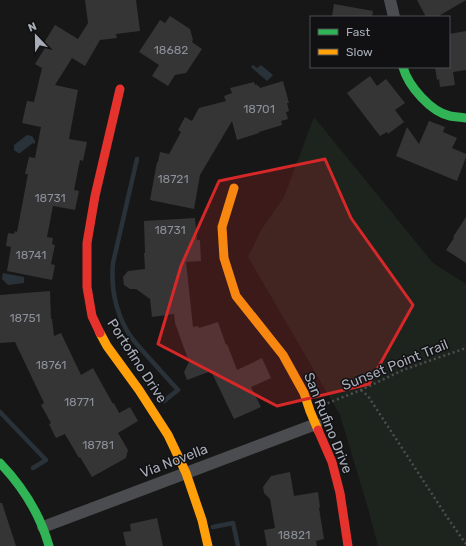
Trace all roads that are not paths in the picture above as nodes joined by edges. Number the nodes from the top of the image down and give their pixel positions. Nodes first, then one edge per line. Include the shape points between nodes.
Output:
1 (390, 0) edge
2 (394, 16) edge
3 (403, 68) edge
4 (120, 89) dead end
5 (466, 118) edge
6 (234, 188) dead end
7 (316, 424) junction
8 (0, 463) edge
9 (186, 473) junction
10 (43, 526) junction
11 (49, 546) edge
12 (208, 546) edge
13 (348, 546) edge

1 - 2 street
3 - 5 street via 417,93 435,109 449,116
4 - 9 street, Portofino Drive via 87,243 87,287 92,316 108,346 168,435
6 - 7 street, San Rufino Drive via 222,227 224,258 236,296 283,355 304,394
7 - 9 street, Via Novella
7 - 13 street, San Rufino Drive via 332,462 340,493
8 - 10 street via 21,488
9 - 10 street, Via Novella
9 - 12 street, Portofino Drive
10 - 11 street

